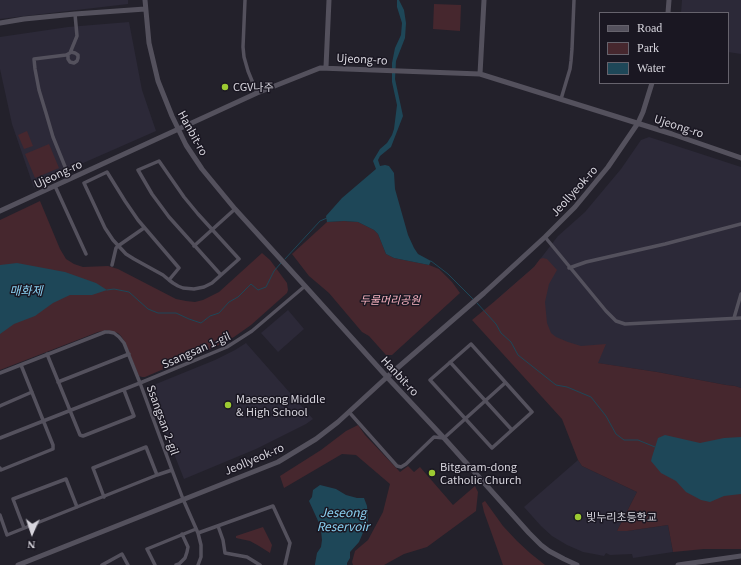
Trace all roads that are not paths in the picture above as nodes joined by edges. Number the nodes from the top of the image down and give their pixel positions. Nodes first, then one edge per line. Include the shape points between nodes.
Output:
1 (145, 0) edge
2 (245, 0) edge
3 (329, 0) edge
4 (484, 0) edge
5 (574, 0) edge
6 (669, 0) edge
7 (145, 9) junction
8 (668, 12) edge
9 (75, 14) junction
10 (0, 23) edge
11 (326, 67) junction
12 (480, 74) junction
13 (652, 84) edge
14 (257, 93) junction
15 (561, 99) junction
16 (638, 123) junction
17 (178, 129) junction
18 (741, 158) edge
19 (70, 179) junction
20 (54, 186) junction
21 (235, 209) junction
22 (0, 211) edge
23 (741, 224) edge
24 (144, 228) junction
25 (212, 230) junction
26 (545, 237) junction
27 (118, 246) junction
28 (194, 246) junction
29 (86, 254) dead end
30 (112, 264) dead end
31 (569, 268) junction
32 (221, 275) junction
33 (169, 280) junction
34 (305, 286) junction
35 (741, 294) edge
36 (734, 318) junction
37 (741, 318) edge
38 (47, 354) junction
39 (128, 354) junction
40 (450, 362) junction
41 (21, 365) junction
42 (0, 373) edge
43 (387, 377) junction
44 (58, 382) junction
45 (140, 383) junction
46 (505, 383) junction
47 (124, 390) junction
48 (32, 392) junction
49 (485, 401) junction
50 (0, 406) edge
51 (70, 410) junction
52 (349, 412) junction
53 (466, 419) junction
54 (44, 421) junction
55 (512, 430) junction
56 (0, 438) edge
57 (444, 438) junction
58 (0, 468) edge
59 (172, 470) junction
60 (157, 475) junction
61 (104, 497) junction
62 (183, 499) junction
63 (77, 507) junction
64 (0, 515) edge
65 (218, 526) junction
66 (24, 528) junction
67 (197, 531) junction
68 (182, 534) junction
69 (741, 556) edge
70 (18, 565) edge
71 (102, 565) edge
72 (128, 565) edge
73 (155, 565) edge
74 (176, 565) edge
75 (198, 565) edge
76 (260, 565) edge
77 (285, 565) edge
78 (577, 565) edge
79 (678, 565) edge

1 - 7 street, Hanbit-ro
2 - 14 street via 244,57
3 - 11 street
4 - 12 street
5 - 15 street via 570,70
6 - 8 street
7 - 9 street
7 - 17 street, Hanbit-ro via 158,81
9 - 10 street
9 - 19 street via 76,36 70,53 34,59 39,90 53,137
11 - 12 street, Ujeong-ro
11 - 14 street, Ujeong-ro
12 - 15 street, Ujeong-ro
13 - 16 street, Jeollyeok-ro
14 - 17 street, Ujeong-ro
15 - 16 street, Ujeong-ro
16 - 18 street, Ujeong-ro
16 - 26 street, Jeollyeok-ro via 608,168
17 - 19 street, Ujeong-ro
17 - 21 street, Hanbit-ro via 202,169
19 - 20 street, Ujeong-ro
20 - 22 street, Ujeong-ro
20 - 29 street
21 - 25 street
21 - 34 street, Hanbit-ro
23 - 31 street
24 - 27 street
24 - 27 street via 108,172 84,183 105,228
24 - 33 street via 179,268
25 - 28 street
25 - 28 street via 184,197 159,161 138,170 160,206
25 - 32 street via 239,259
26 - 31 street
26 - 43 street, Jeollyeok-ro
27 - 30 street
27 - 33 street via 130,257
28 - 32 street
31 - 36 street via 616,321 625,324
32 - 33 street via 199,289 183,288
34 - 43 street, Hanbit-ro
34 - 45 street, Ssangsan 1-gil via 262,324 236,342
35 - 36 street
36 - 37 street
38 - 39 street, Ssangsan 2-gil via 110,332 124,343
38 - 41 street
38 - 44 street
39 - 44 street
39 - 45 street, Ssangsan 2-gil
40 - 46 street, Hanbit-ro via 471,344
40 - 49 street
40 - 53 street, Hanbit-ro via 430,380
41 - 42 street
41 - 48 street
43 - 52 street, Jeollyeok-ro
43 - 57 street, Hanbit-ro
44 - 51 street
45 - 47 street, Ssangsan 1-gil
45 - 59 street, Ssangsan 2-gil
46 - 49 street
46 - 55 street, Hanbit-ro via 532,412
47 - 51 street, Ssangsan 1-gil
47 - 51 street via 134,416 83,436 80,435
48 - 50 street
48 - 54 street
49 - 53 street
49 - 55 street
51 - 54 street, Ssangsan 1-gil
52 - 57 street via 399,467 406,464 434,437
52 - 62 street, Jeollyeok-ro via 316,439 278,462
53 - 55 street, Hanbit-ro via 492,448
53 - 57 street
54 - 56 street, Ssangsan 1-gil
54 - 58 street via 53,449 1,470
57 - 78 street, Hanbit-ro via 536,540 549,551
59 - 60 street, Ssangsan 2-gil
59 - 62 street
60 - 61 street, Ssangsan 2-gil
60 - 61 street via 146,448 93,468
61 - 63 street, Ssangsan 2-gil
62 - 67 street
62 - 70 street, Jeollyeok-ro
63 - 66 street, Ssangsan 2-gil
63 - 66 street via 66,479 13,499
64 - 66 street, Ssangsan 2-gil via 8,535
65 - 67 street
65 - 76 street via 225,553 247,557
65 - 77 street via 273,506 290,543
67 - 68 street
67 - 75 street via 201,545
68 - 73 street via 147,549
68 - 74 street via 188,548 185,558
69 - 79 street
71 - 72 street via 122,554

